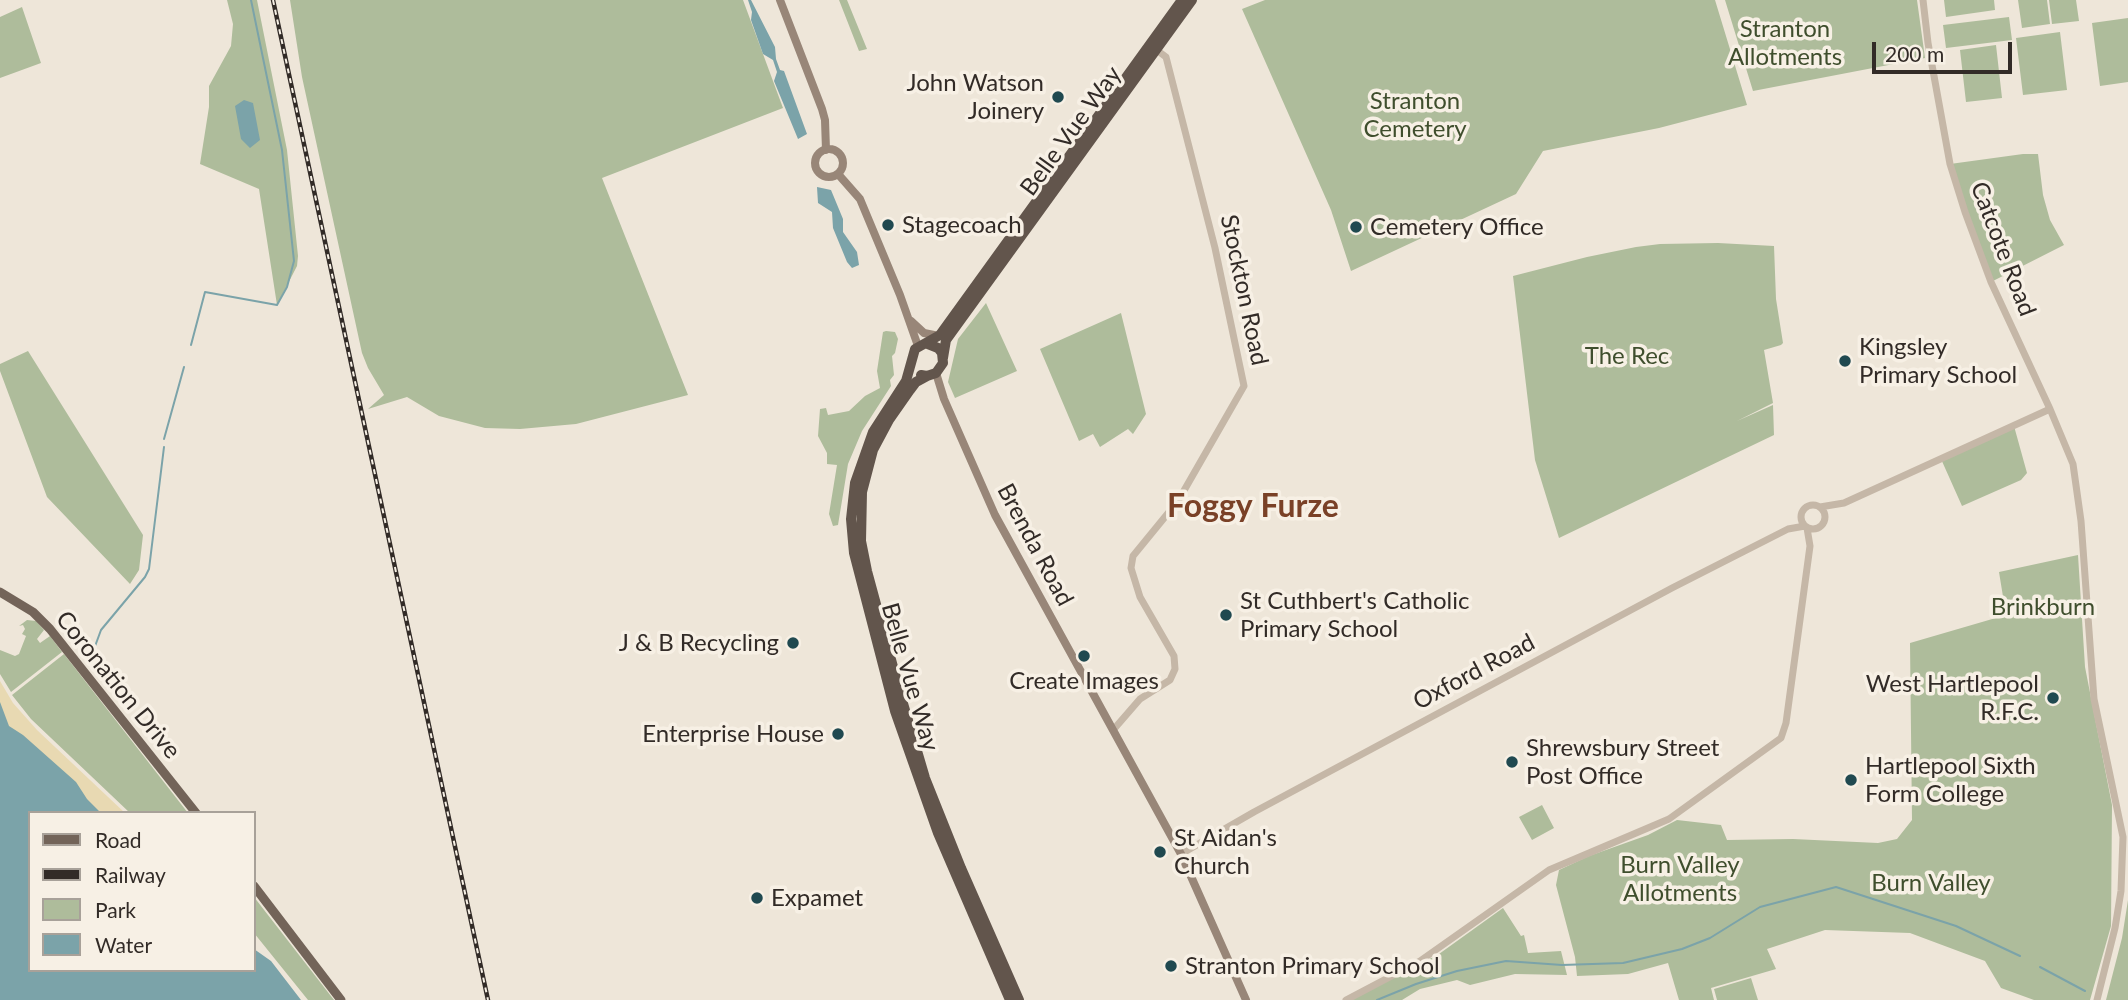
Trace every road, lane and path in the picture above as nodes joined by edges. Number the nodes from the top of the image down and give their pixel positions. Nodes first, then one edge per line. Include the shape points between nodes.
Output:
1 (780, 0) edge
2 (1182, 0) edge
3 (1192, 0) edge
4 (1923, 0) edge
5 (1153, 47) junction
6 (826, 150) junction
7 (838, 174) junction
8 (909, 319) junction
9 (939, 337) junction
10 (923, 345) junction
11 (943, 358) junction
12 (911, 362) junction
13 (932, 374) junction
14 (2050, 409) junction
15 (1844, 503) junction
16 (1819, 507) junction
17 (1802, 513) junction
18 (1822, 524) junction
19 (1806, 527) junction
20 (1788, 529) junction
21 (1810, 546) junction
22 (0, 592) edge
23 (1114, 729) junction
24 (194, 811) edge
25 (1181, 854) junction
26 (256, 889) edge
27 (341, 1000) edge
28 (1010, 1000) edge
29 (1019, 1000) edge
30 (1245, 1000) edge
31 (1346, 1000) edge
32 (2097, 1000) edge

1 - 6 main road via 822,109
2 - 5 highway
3 - 5 highway, Belle Vue Way
4 - 14 street, Catcote Road via 1950,164 1991,282
5 - 9 highway
5 - 11 highway, Belle Vue Way via 951,333
5 - 23 street, Stockton Road via 1166,57 1215,248 1244,386 1178,500 1133,555 1131,568 1140,597 1174,656 1175,669 1170,680 1140,699
6 - 7 main road via 841,158
6 - 7 main road via 816,158 816,169 826,177
7 - 8 main road via 860,199
8 - 9 main road via 924,334
8 - 10 main road
9 - 10 highway
10 - 11 highway via 938,348
10 - 12 highway via 912,353
11 - 13 highway via 942,367
12 - 13 highway via 917,372
12 - 28 highway, Belle Vue Way via 906,381 873,432 860,465 853,499 854,553 895,711 920,786
13 - 23 main road, Brenda Road via 995,516
13 - 29 highway, Belle Vue Way via 916,382 905,396 873,450 862,492 861,541 919,761
14 - 15 street
14 - 32 street, Catcote Road via 2073,464 2094,699 2123,837 2119,903
15 - 16 street
15 - 18 street
16 - 17 street via 1808,507
16 - 18 street via 1824,512
17 - 19 street
17 - 20 street, Oxford Road
18 - 19 street via 1815,529
18 - 21 street
19 - 20 street, Oxford Road
19 - 21 street
20 - 25 street, Oxford Road
21 - 31 street via 1781,738 1669,819 1549,870 1429,956
22 - 24 main road, Coronation Drive via 33,612 50,629
23 - 25 main road
25 - 30 main road
26 - 27 main road

